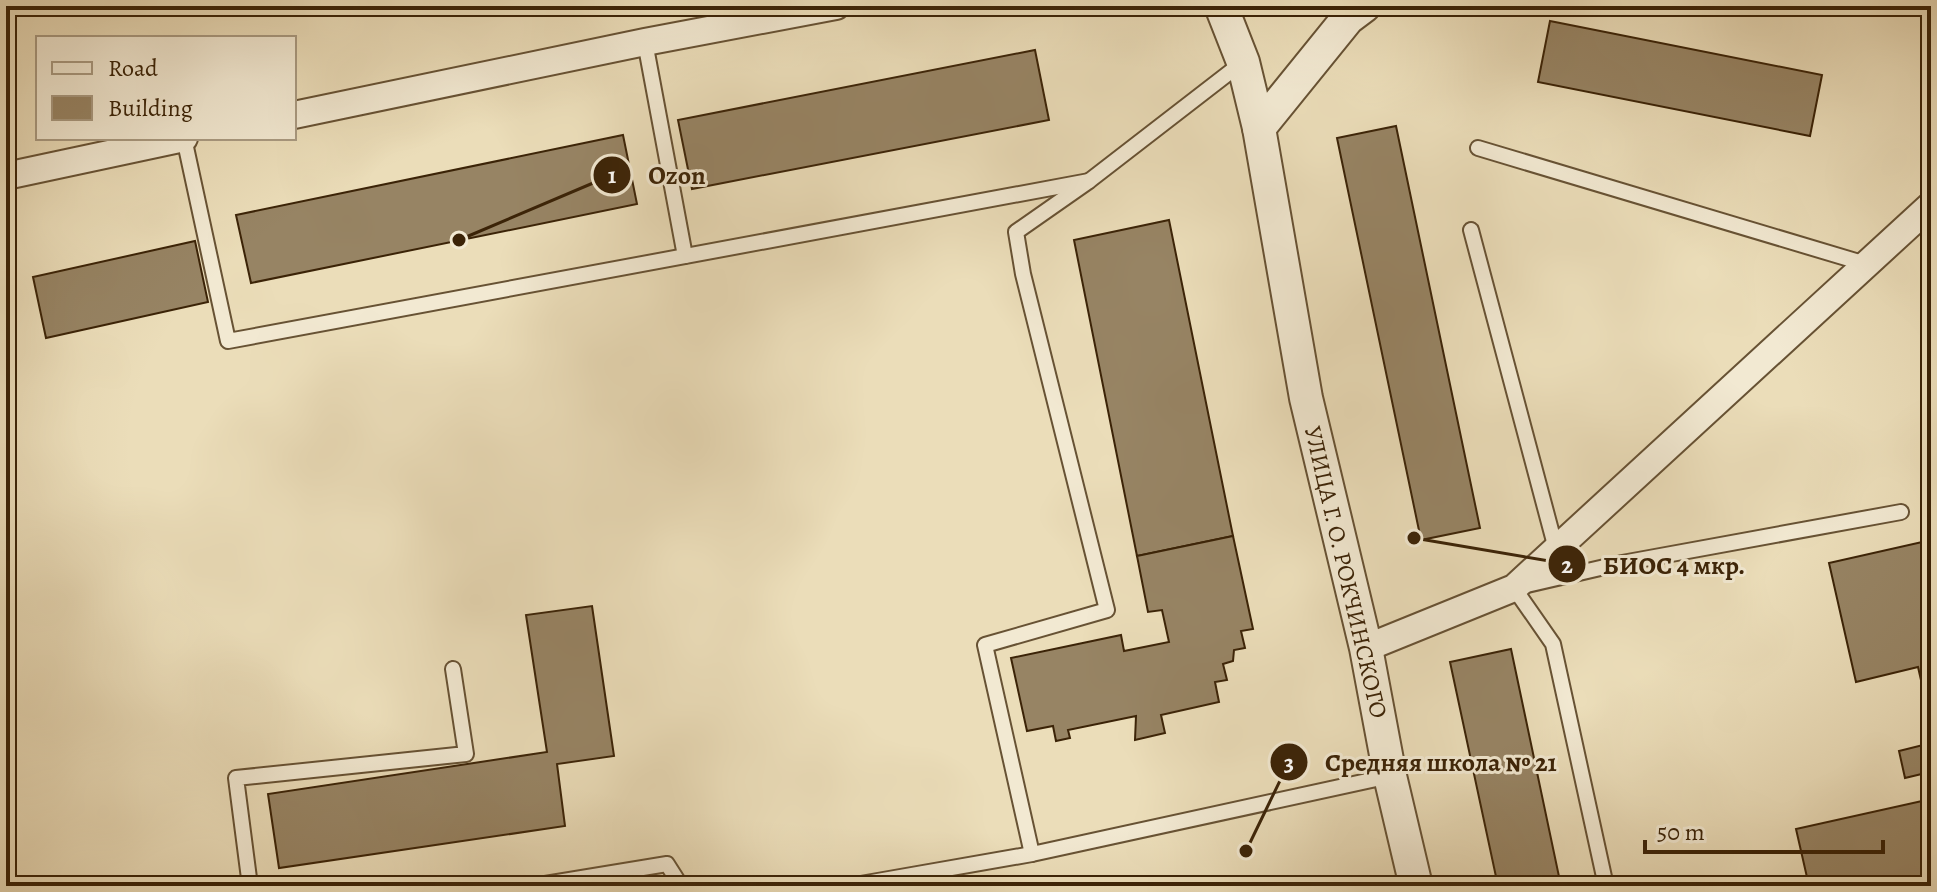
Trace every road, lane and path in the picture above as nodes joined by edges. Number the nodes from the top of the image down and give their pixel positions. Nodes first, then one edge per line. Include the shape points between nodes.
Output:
1 (836, 6) edge
2 (1221, 6) edge
3 (1364, 6) edge
4 (645, 42) junction
5 (1243, 62) junction
6 (296, 115) edge
7 (1259, 128) junction
8 (175, 140) edge
9 (184, 140) edge
10 (1478, 148) dead end
11 (6, 176) edge
12 (1089, 181) junction
13 (1931, 205) edge
14 (1471, 230) dead end
15 (685, 256) junction
16 (1866, 264) junction
17 (1901, 512) dead end
18 (1556, 549) junction
19 (1514, 588) junction
20 (1366, 648) junction
21 (453, 669) dead end
22 (1390, 776) junction
23 (1032, 854) junction
24 (250, 886) edge
25 (533, 886) edge
26 (681, 886) edge
27 (849, 886) edge
28 (1416, 886) edge
29 (1606, 886) edge

1 - 4 street
2 - 5 street, УЛИЦА Г. О. РОКЧИНСКОГО
3 - 7 street via 1348,18
4 - 6 street
4 - 15 lane
5 - 7 street, УЛИЦА Г. О. РОКЧИНСКОГО
5 - 12 lane
7 - 20 street, УЛИЦА Г. О. РОКЧИНСКОГО via 1306,398
8 - 11 street
9 - 15 lane via 228,341
10 - 16 lane
12 - 15 lane
12 - 23 lane via 1016,232 1107,610 985,645
13 - 16 street
14 - 18 lane
16 - 18 street
17 - 19 lane
18 - 19 street
19 - 20 street
19 - 29 lane via 1553,644
20 - 22 street, УЛИЦА Г. О. РОКЧИНСКОГО
21 - 24 lane via 466,754 236,778
22 - 23 lane
22 - 28 street, УЛИЦА Г. О. РОКЧИНСКОГО
23 - 27 lane
25 - 26 lane via 667,864

